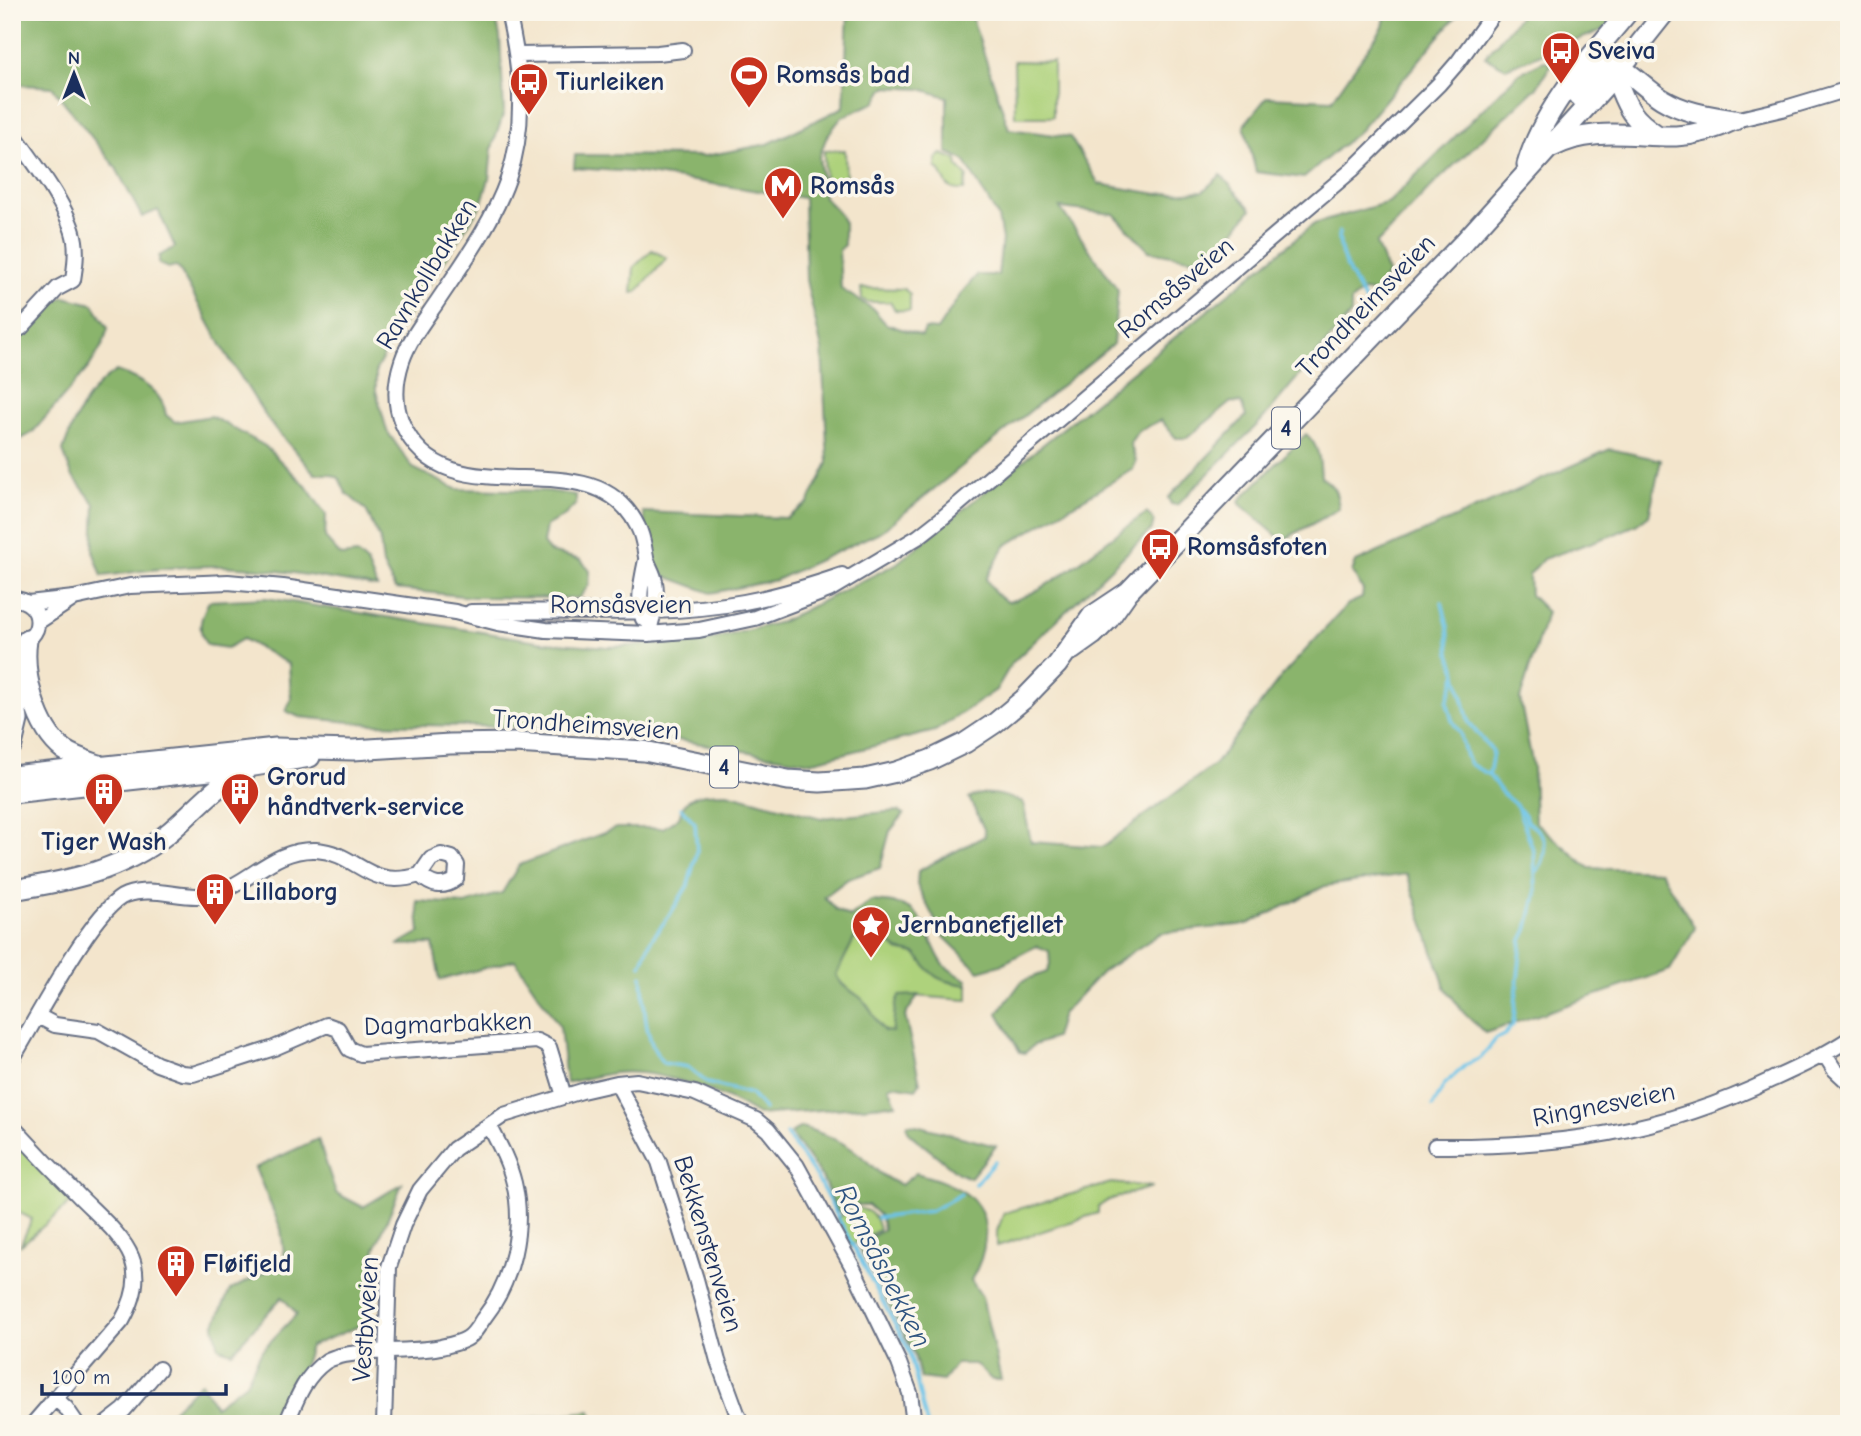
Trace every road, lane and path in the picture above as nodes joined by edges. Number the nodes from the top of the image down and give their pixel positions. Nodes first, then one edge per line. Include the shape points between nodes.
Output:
1 (508, 12) edge
2 (1494, 12) edge
3 (1629, 12) edge
4 (1649, 12) edge
5 (1665, 12) edge
6 (683, 50) dead end
7 (517, 55) junction
8 (1615, 68) junction
9 (1849, 89) edge
10 (1735, 120) junction
11 (12, 132) edge
12 (1657, 135) junction
13 (1545, 150) junction
14 (1524, 176) junction
15 (12, 333) edge
16 (860, 570) junction
17 (74, 598) junction
18 (12, 599) edge
19 (28, 603) junction
20 (648, 610) junction
21 (455, 612) junction
22 (38, 622) junction
23 (648, 634) junction
24 (20, 642) edge
25 (12, 667) edge
26 (12, 744) edge
27 (354, 750) junction
28 (254, 766) junction
29 (103, 767) junction
30 (12, 776) edge
31 (12, 793) edge
32 (420, 875) dead end
33 (12, 890) edge
34 (38, 1016) junction
35 (1849, 1039) edge
36 (1825, 1055) junction
37 (12, 1059) edge
38 (617, 1083) junction
39 (1849, 1083) edge
40 (564, 1096) junction
41 (489, 1125) junction
42 (12, 1126) edge
43 (1435, 1146) dead end
44 (387, 1352) junction
45 (159, 1369) dead end
46 (55, 1398) junction
47 (33, 1424) edge
48 (77, 1424) edge
49 (106, 1424) edge
50 (286, 1424) edge
51 (384, 1424) edge
52 (741, 1424) edge
53 (914, 1424) edge

1 - 7 street, Ravnkollbakken
2 - 16 street, Romsåsveien via 1439,84 1352,170 961,503 918,537
3 - 14 highway, Trondheimsveien / 4 via 1545,119
4 - 8 highway
5 - 8 highway, Trondheimsveien / 4
6 - 7 street
7 - 20 street, Ravnkollbakken via 521,109 508,180 474,247 406,351 396,384 399,415 415,444 443,467 471,475 581,482 613,497 638,526 655,582
8 - 10 highway via 1684,110
8 - 12 highway via 1631,113
8 - 13 highway, Trondheimsveien / 4
9 - 10 street
10 - 12 highway via 1687,135
11 - 15 street via 45,179 75,240 73,280 58,288
12 - 13 highway via 1597,134
13 - 14 highway, Trondheimsveien / 4
14 - 27 highway, Trondheimsveien / 4 via 1128,592 1102,626 1009,712 965,743 914,767 838,781 796,780 664,754 572,745 450,744
16 - 20 street, Romsåsveien via 744,602
16 - 23 street, Romsåsveien via 829,590 755,618 699,630
17 - 19 street, Romsåsveien
17 - 21 street, Romsåsveien via 130,586 228,582
17 - 22 street, Romsåsveien
18 - 19 street
19 - 22 street
20 - 21 street, Romsåsveien
20 - 23 street, Ravnkollbakken
21 - 23 street, Romsåsveien via 521,627
22 - 24 street via 35,632
24 - 29 highway via 31,688 50,736 62,749
25 - 26 highway via 18,720
27 - 28 highway, Trondheimsveien / 4
27 - 29 highway, Trondheimsveien / 4 via 276,748
28 - 31 highway, Trondheimsveien / 4
28 - 33 highway via 233,777 135,856 90,875
29 - 30 highway, Trondheimsveien / 4
32 - 34 street via 387,879 334,854 303,850 274,860 226,890 209,895 127,895 115,901 96,923
34 - 37 street
34 - 40 street, Dagmarbakken via 55,1025 98,1031 182,1073 203,1072 327,1026 338,1029 349,1049 361,1054 537,1041 549,1047
35 - 36 street, Ringnesveien
36 - 39 street
36 - 43 street, Ringnesveien via 1710,1107 1640,1128 1549,1143
38 - 40 street, Vestbyveien
38 - 52 street, Bekkenstenveien via 659,1162
38 - 53 street, Vestbyveien via 637,1081 695,1093 768,1130 797,1166 852,1266 899,1363
40 - 41 street, Vestbyveien via 522,1108
41 - 44 street, Vestbyveien via 438,1166 403,1225 390,1267
41 - 44 street via 508,1160 518,1213 516,1243 505,1283 468,1339
42 - 46 street via 120,1237 134,1266 135,1292 122,1321
44 - 50 street via 327,1360 305,1381
44 - 51 street, Vestbyveien
45 - 49 street
46 - 47 street
46 - 48 street

